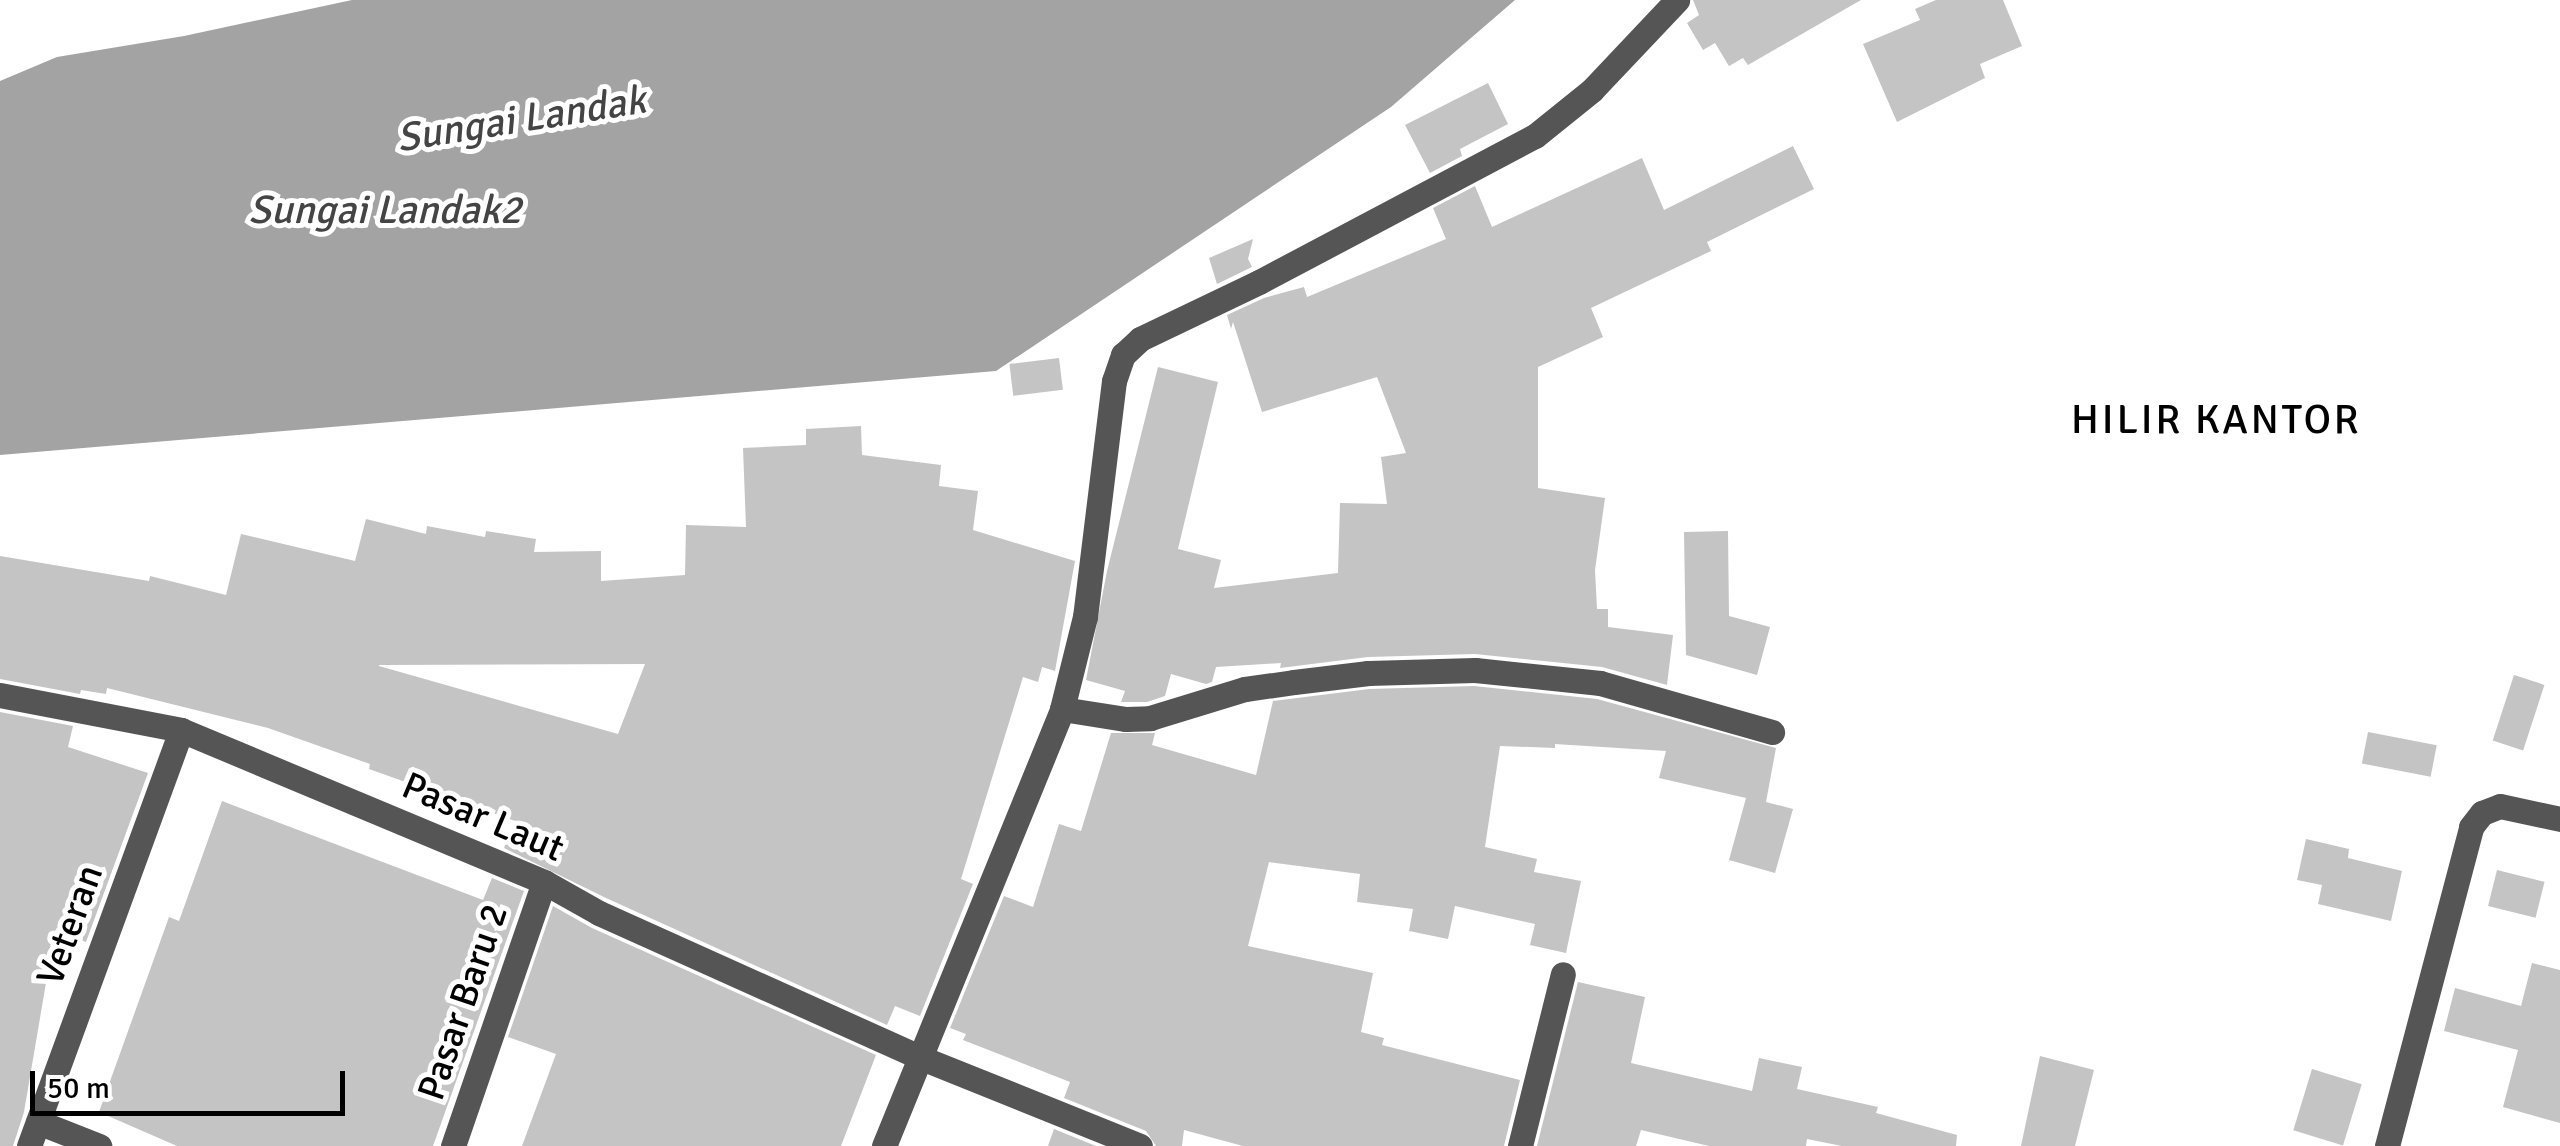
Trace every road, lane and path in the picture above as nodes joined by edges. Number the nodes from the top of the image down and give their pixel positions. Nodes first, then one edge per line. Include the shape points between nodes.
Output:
1 (1677, 0) edge
2 (0, 696) edge
3 (1062, 709) junction
4 (181, 730) junction
5 (1772, 732) dead end
6 (2560, 819) edge
7 (544, 882) junction
8 (1563, 974) dead end
9 (919, 1056) junction
10 (33, 1134) edge
11 (98, 1146) edge
12 (453, 1146) edge
13 (884, 1146) edge
14 (1140, 1146) edge
15 (1520, 1146) edge
16 (2387, 1146) edge

1 - 3 street via 1592,90 1535,136 1140,339 1124,355 1114,381 1085,617
2 - 4 street, Pasar Laut
3 - 5 street via 1150,718 1278,684 1475,670 1600,683
3 - 9 street
4 - 7 street, Pasar Laut
4 - 10 street, Veteran
6 - 16 street via 2500,806 2482,812 2471,827
7 - 9 street, Pasar Laut
7 - 12 street, Pasar Baru 2
8 - 15 street
9 - 13 street
9 - 14 street, Pasar Laut
10 - 11 street

